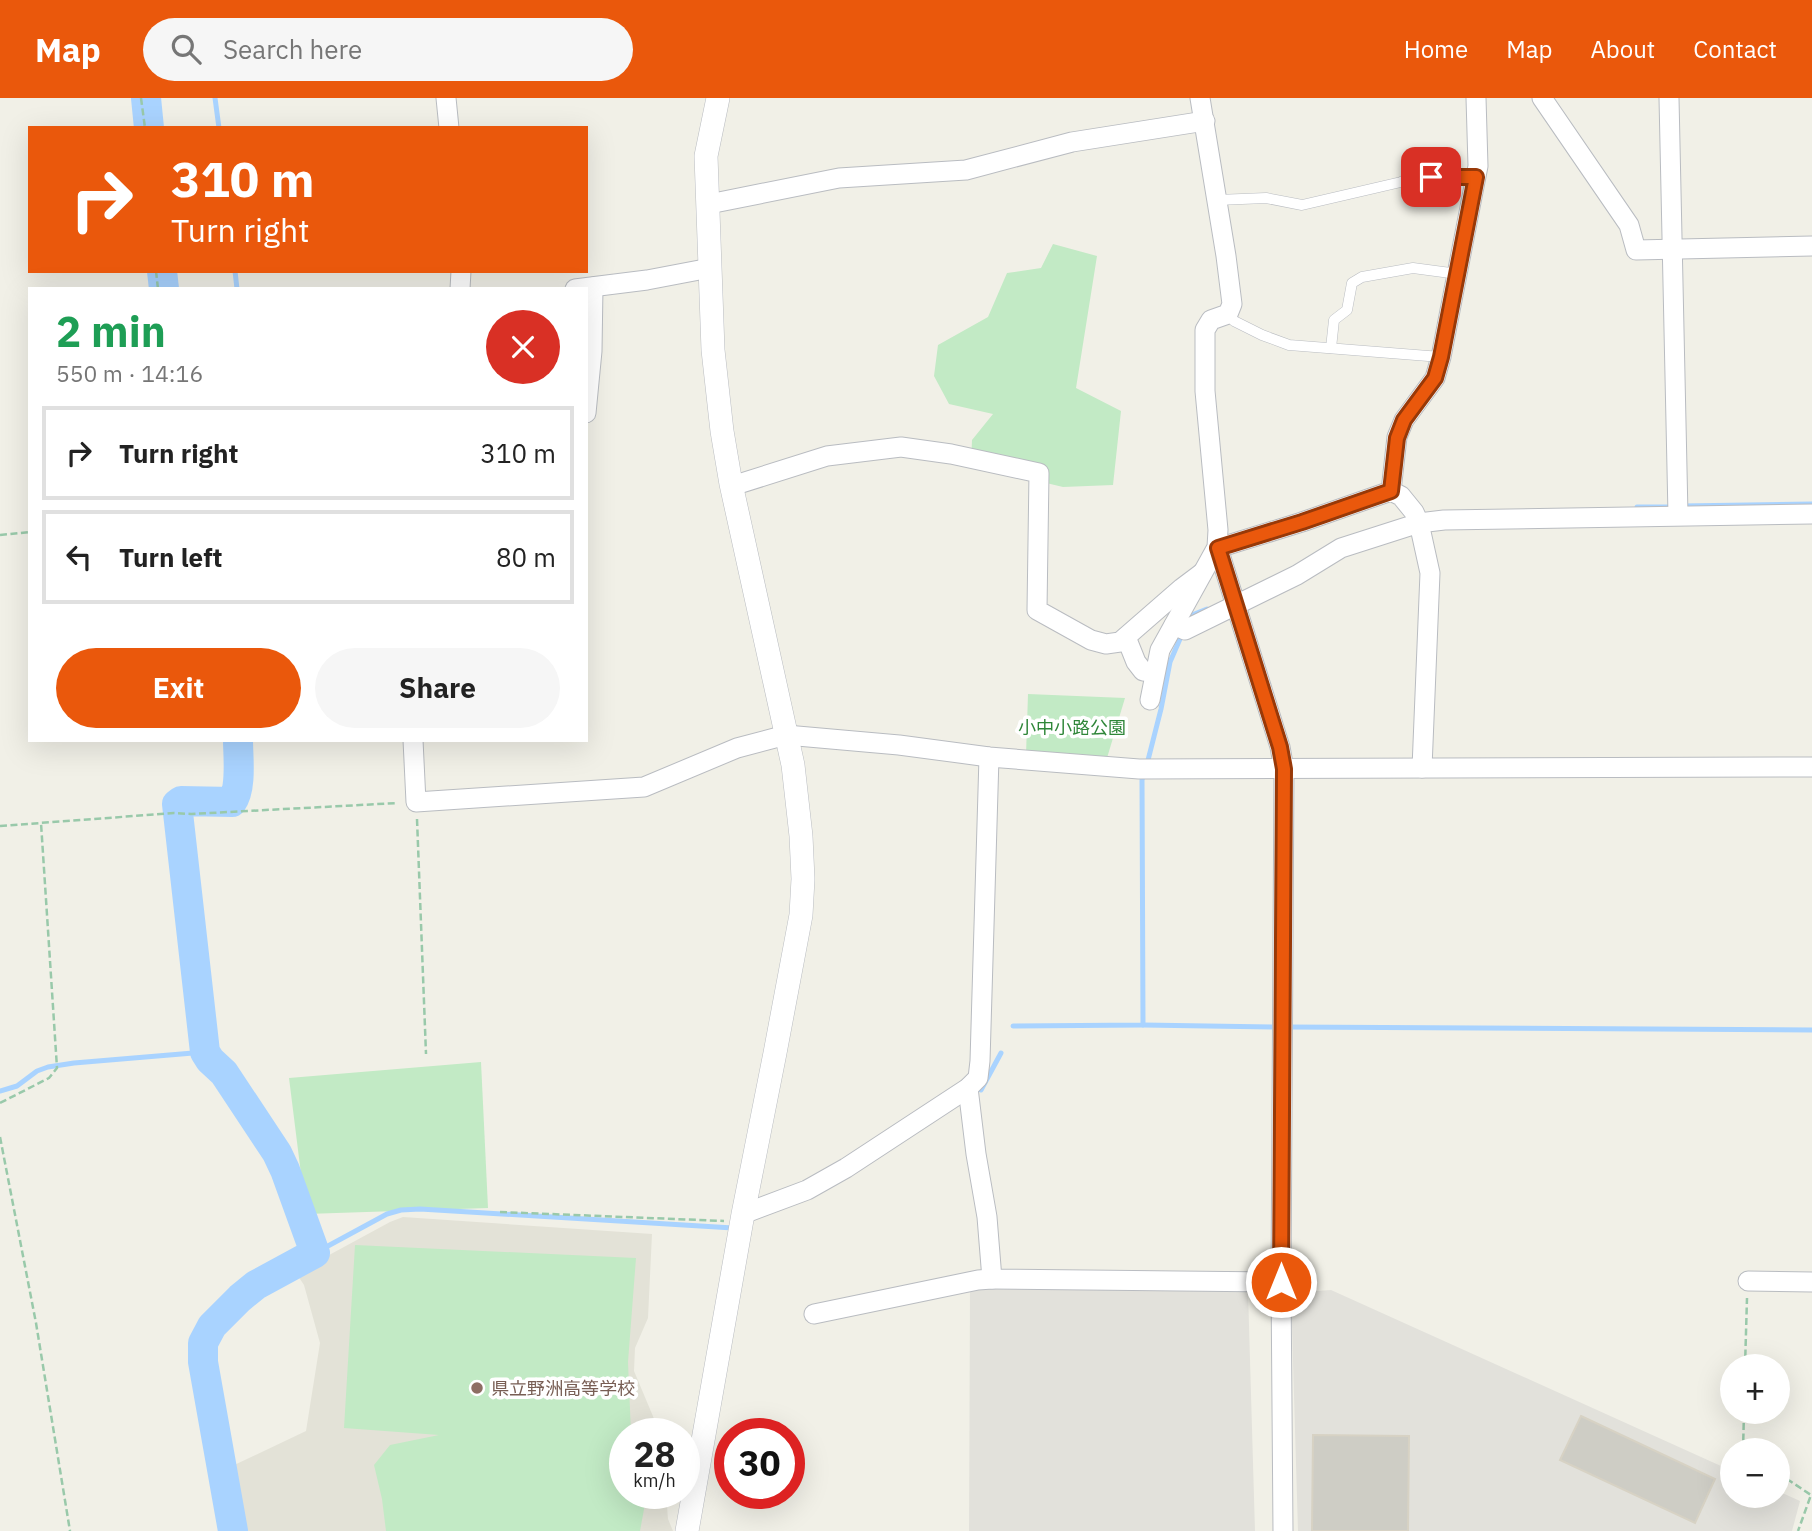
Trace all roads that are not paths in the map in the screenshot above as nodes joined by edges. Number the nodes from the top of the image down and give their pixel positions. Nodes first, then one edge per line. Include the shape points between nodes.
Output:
1 (446, 98) edge
2 (718, 98) edge
3 (1200, 98) edge
4 (1476, 98) edge
5 (1542, 98) edge
6 (1669, 98) edge
7 (1205, 121) junction
8 (449, 126) edge
9 (1476, 177) junction
10 (1217, 200) junction
11 (709, 204) junction
12 (1812, 246) edge
13 (1672, 249) junction
14 (710, 268) junction
15 (1458, 274) junction
16 (588, 288) edge
17 (1228, 314) junction
18 (588, 320) edge
19 (1331, 348) junction
20 (1441, 357) junction
21 (588, 392) edge
22 (732, 486) junction
23 (1391, 491) junction
24 (1812, 514) edge
25 (1678, 515) junction
26 (1419, 523) junction
27 (1202, 573) junction
28 (1235, 605) junction
29 (1174, 625) junction
30 (1126, 637) junction
31 (1155, 672) junction
32 (1150, 700) dead end
33 (786, 735) junction
34 (413, 742) edge
35 (989, 757) junction
36 (1812, 766) edge
37 (1422, 768) junction
38 (1284, 769) junction
39 (968, 1088) junction
40 (743, 1214) junction
41 (992, 1279) junction
42 (1748, 1281) road end
43 (1281, 1282) junction
44 (1812, 1282) edge
45 (814, 1314) dead end
46 (687, 1531) edge
47 (1283, 1531) edge

1 - 8 street
2 - 11 street via 706,156
3 - 7 street
4 - 9 street
5 - 13 street via 1629,225 1636,250
6 - 13 street
7 - 10 street
7 - 11 street via 1072,142 966,170 839,178
9 - 10 lane via 1409,178 1301,205 1266,198
9 - 15 street
10 - 17 street via 1232,304
11 - 14 street
12 - 13 street
13 - 25 street
14 - 16 street
14 - 22 street via 713,350
15 - 19 lane via 1413,268 1352,282 1346,310 1334,320
15 - 20 street
17 - 19 lane via 1234,321 1289,345
17 - 27 street via 1211,320 1205,330 1205,391 1219,530 1217,547
18 - 21 street via 592,351
19 - 20 lane
20 - 23 street via 1435,378 1404,420 1397,438
22 - 30 street via 827,456 901,447 1039,473 1037,610 1091,640 1120,642
22 - 33 street
23 - 26 street via 1401,496
23 - 28 street via 1218,548
24 - 25 street
25 - 26 street
26 - 28 street via 1341,548
26 - 37 street via 1430,573
27 - 29 street
27 - 30 street
28 - 29 street via 1185,630
28 - 38 street
29 - 31 street via 1160,650
30 - 31 street via 1143,671
31 - 32 street
33 - 34 street via 737,748 644,788 416,802
33 - 35 street
33 - 40 street via 802,836 801,915
35 - 38 street via 1139,769
35 - 39 street via 980,1061 978,1078
36 - 37 street
37 - 38 street
38 - 43 street
39 - 40 street via 817,1185
39 - 41 street
40 - 46 street
41 - 43 street
41 - 45 street
42 - 44 street
43 - 47 street

